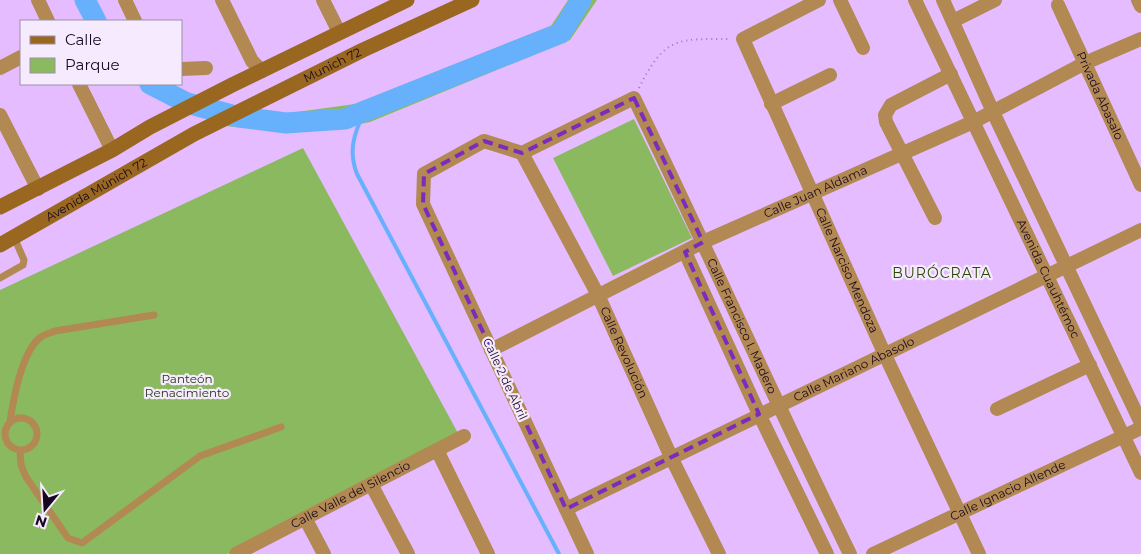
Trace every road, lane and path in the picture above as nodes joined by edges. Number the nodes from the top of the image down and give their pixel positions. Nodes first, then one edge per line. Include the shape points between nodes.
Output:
1 (38, 0) edge
2 (125, 0) edge
3 (222, 0) edge
4 (323, 0) edge
5 (407, 0) edge
6 (472, 0) edge
7 (818, 0) edge
8 (840, 0) edge
9 (915, 0) edge
10 (943, 0) edge
11 (995, 0) edge
12 (1138, 0) edge
13 (1058, 6) dead end
14 (1141, 6) edge
15 (48, 20) edge
16 (135, 20) edge
17 (953, 21) junction
18 (339, 32) junction
19 (743, 39) junction
20 (1141, 39) edge
21 (863, 48) dead end
22 (20, 58) edge
23 (1086, 63) junction
24 (0, 68) edge
25 (206, 68) dead end
26 (182, 69) edge
27 (262, 71) junction
28 (950, 74) junction
29 (830, 75) dead end
30 (80, 85) edge
31 (634, 98) junction
32 (771, 104) junction
33 (993, 112) junction
34 (0, 115) edge
35 (973, 122) junction
36 (194, 134) joint
37 (112, 150) junction
38 (522, 153) junction
39 (903, 153) junction
40 (1141, 186) edge
41 (38, 188) junction
42 (812, 194) junction
43 (0, 207) edge
44 (935, 218) dead end
45 (1141, 230) edge
46 (14, 236) junction
47 (703, 242) junction
48 (0, 245) edge
49 (685, 252) junction
50 (1068, 267) junction
51 (1048, 275) junction
52 (0, 278) edge
53 (598, 295) junction
54 (154, 315) dead end
55 (491, 350) junction
56 (886, 355) junction
57 (1090, 365) junction
58 (778, 406) junction
59 (997, 409) dead end
60 (759, 414) junction
61 (10, 422) junction
62 (1141, 422) edge
63 (281, 427) dead end
64 (1141, 428) edge
65 (2, 431) edge
66 (1123, 434) junction
67 (464, 436) dead end
68 (10, 447) junction
69 (0, 448) edge
70 (437, 450) junction
71 (20, 451) junction
72 (671, 457) junction
73 (1141, 473) edge
74 (372, 484) junction
75 (566, 509) junction
76 (960, 511) junction
77 (305, 518) junction
78 (241, 553) edge
79 (324, 554) edge
80 (408, 554) edge
81 (488, 554) edge
82 (588, 554) edge
83 (719, 554) edge
84 (827, 554) edge
85 (850, 554) edge
86 (873, 554) edge
87 (980, 554) edge

1 - 15 street
2 - 16 street
3 - 27 street via 252,61
4 - 18 street
5 - 18 main road
6 - 36 main road, Munich 72
7 - 19 street
8 - 21 street
9 - 28 street, Avenida Cuauhtémoc
10 - 17 street, Avenida Cuauhtémoc
11 - 17 street
12 - 14 street
13 - 23 street, Privada Abasalo
17 - 33 street, Avenida Cuauhtémoc
18 - 27 main road
19 - 31 path via 676,42 651,64
19 - 32 street, Calle Narciso Mendoza
20 - 23 street, Calle Juan Aldama
22 - 24 street
23 - 33 street, Calle Juan Aldama
23 - 40 street, Privada Abasalo
25 - 26 street
27 - 37 main road, Avenida Múnich 72 via 150,127
28 - 35 street, Avenida Cuauhtémoc
28 - 39 street via 887,110 886,122
29 - 32 street
30 - 37 street
31 - 38 street
31 - 47 street, Calle Francisco I. Madero
32 - 42 street, Calle Narciso Mendoza
33 - 35 street, Calle Juan Aldama
33 - 50 street, Avenida Cuauhtémoc
34 - 41 street
35 - 39 street, Calle Juan Aldama
35 - 51 street, Avenida Cuauhtémoc
36 - 46 main road, Avenida Múnich 72
37 - 41 main road, Avenida Múnich 72
38 - 53 street, Calle Revolución
38 - 55 street, Calle 2 de Abril via 484,140 424,174 423,204
39 - 42 street, Calle Juan Aldama
39 - 44 street
41 - 43 main road, Avenida Múnich 72
42 - 47 street, Calle Juan Aldama
42 - 56 street, Calle Narciso Mendoza
45 - 50 street, Calle Mariano Abasolo
46 - 48 main road, Avenida Múnich 72
46 - 52 lane via 23,265
47 - 49 street, Calle Juan Aldama
47 - 58 street, Calle Francisco I. Madero
49 - 53 street, Calle Juan Aldama
49 - 60 street, Calle Francisco I. Madero
50 - 51 street, Calle Mariano Abasolo
50 - 62 street, Avenida Cuauhtémoc
51 - 56 street, Calle Mariano Abasolo
51 - 57 street, Avenida Cuauhtémoc
53 - 55 street, Calle Juan Aldama
53 - 72 street, Calle Revolución
54 - 61 lane via 41,336 33,345 14,392
55 - 75 street, Calle 2 de Abril
56 - 58 street, Calle Mariano Abasolo
56 - 76 street, Calle Narciso Mendoza
57 - 59 street
57 - 66 street, Avenida Cuauhtémoc
58 - 60 street, Calle Mariano Abasolo
58 - 85 street, Calle Francisco I. Madero
60 - 72 street, Calle Mariano Abasolo
60 - 84 street, Calle Francisco I. Madero
61 - 65 lane
61 - 71 lane via 21,418 32,422 37,432 35,443
63 - 71 lane via 200,456 82,543 68,538 26,477
64 - 66 street, Calle Ignacio Allende
65 - 68 lane
66 - 73 street, Avenida Cuauhtémoc
66 - 76 street, Calle Ignacio Allende
67 - 70 street, Calle Valle del Silencio
68 - 69 lane
68 - 71 lane
70 - 74 street, Calle Valle del Silencio
70 - 81 street
72 - 75 street, Calle Mariano Abasolo
72 - 83 street, Calle Revolución
74 - 77 street, Calle Valle del Silencio
74 - 80 street
75 - 82 street, Calle 2 de Abril
76 - 86 street, Calle Ignacio Allende
76 - 87 street, Calle Narciso Mendoza
77 - 78 street, Calle Valle del Silencio
77 - 79 street

